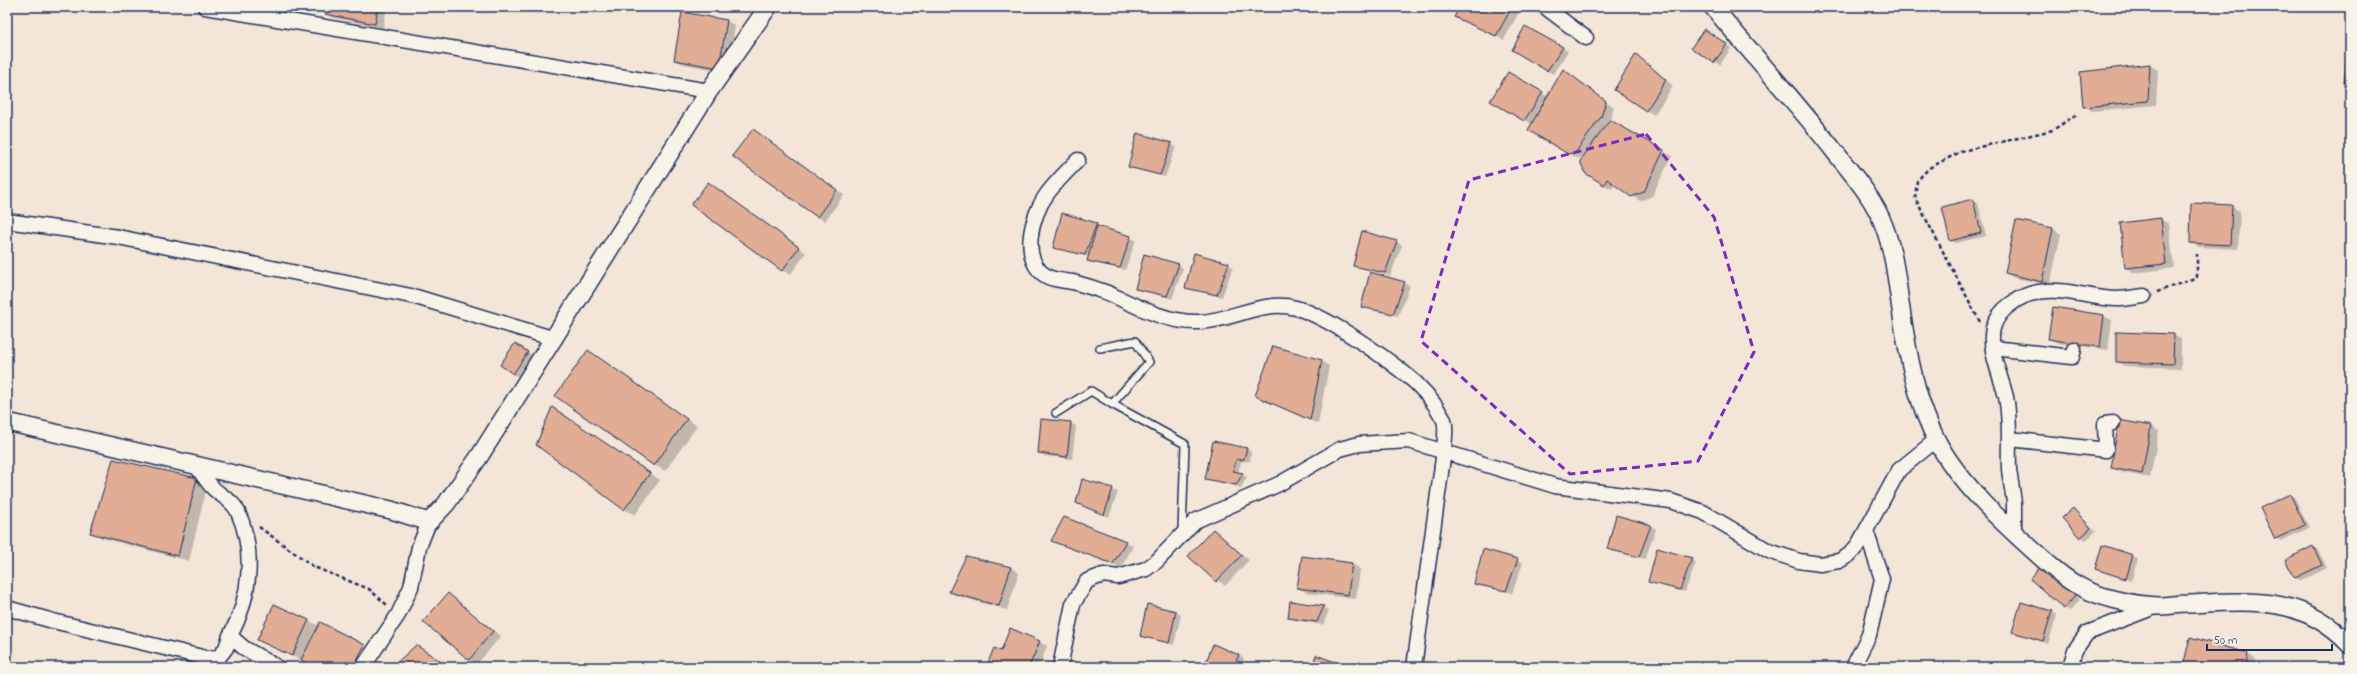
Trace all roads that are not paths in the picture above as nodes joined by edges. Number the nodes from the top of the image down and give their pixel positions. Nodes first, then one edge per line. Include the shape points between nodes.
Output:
1 (205, 7) edge
2 (768, 7) edge
3 (1545, 7) edge
4 (1713, 7) edge
5 (1586, 38) dead end
6 (709, 91) junction
7 (1078, 160) dead end
8 (7, 221) edge
9 (2144, 296) road end
10 (555, 339) junction
11 (1100, 348) dead end
12 (1994, 348) junction
13 (2074, 349) dead end
14 (1112, 404) junction
15 (1056, 413) dead end
16 (7, 422) edge
17 (2113, 423) dead end
18 (2010, 439) junction
19 (1936, 440) junction
20 (1444, 451) junction
21 (195, 465) junction
22 (429, 522) junction
23 (2014, 530) junction
24 (1866, 531) junction
25 (1182, 532) junction
26 (2158, 606) junction
27 (7, 608) edge
28 (230, 636) junction
29 (2350, 645) edge
30 (277, 667) edge
31 (362, 667) edge
32 (1060, 667) edge
33 (1414, 667) edge
34 (1854, 667) edge
35 (2070, 667) edge

1 - 6 street
2 - 6 street
3 - 5 street
4 - 19 street via 1818,130 1868,194 1884,226 1891,250 1914,383
6 - 10 street
7 - 20 street via 1046,195 1039,209 1030,246 1038,269 1049,277 1081,284 1133,306 1171,318 1199,322 1260,306 1278,305 1316,315 1405,373 1432,401 1445,422
8 - 10 street via 118,237 416,296
9 - 12 street via 2117,299 2052,290 2025,295 1999,316 1993,328
10 - 22 street via 479,457 446,504
11 - 14 lane via 1135,341 1149,362
12 - 13 street via 2072,357
12 - 18 street via 2006,397
14 - 15 lane via 1091,391
14 - 25 lane via 1185,444
16 - 21 street
17 - 18 street via 2105,424 2106,450
18 - 23 street via 2009,470 2014,503
19 - 23 street via 1956,471
19 - 24 street via 1899,470
20 - 24 street via 1555,486 1671,501 1703,512 1769,551 1799,561 1820,564 1838,561 1858,545
20 - 25 street via 1409,441 1378,441 1340,449 1279,484 1195,521
20 - 33 street
21 - 22 street via 391,510
21 - 28 street via 213,488 227,498 238,512 246,542 249,573 247,592
22 - 31 street via 419,547 412,587 398,615
23 - 26 street via 2046,561 2077,585 2113,598
24 - 34 street via 1882,580 1869,636
25 - 32 street via 1157,561 1146,569 1118,577 1103,575 1087,581 1073,604
26 - 29 street via 2259,603 2289,606 2329,626
26 - 35 street via 2086,633 2075,650
27 - 28 street via 206,658 219,657 226,648
28 - 30 street via 244,648

